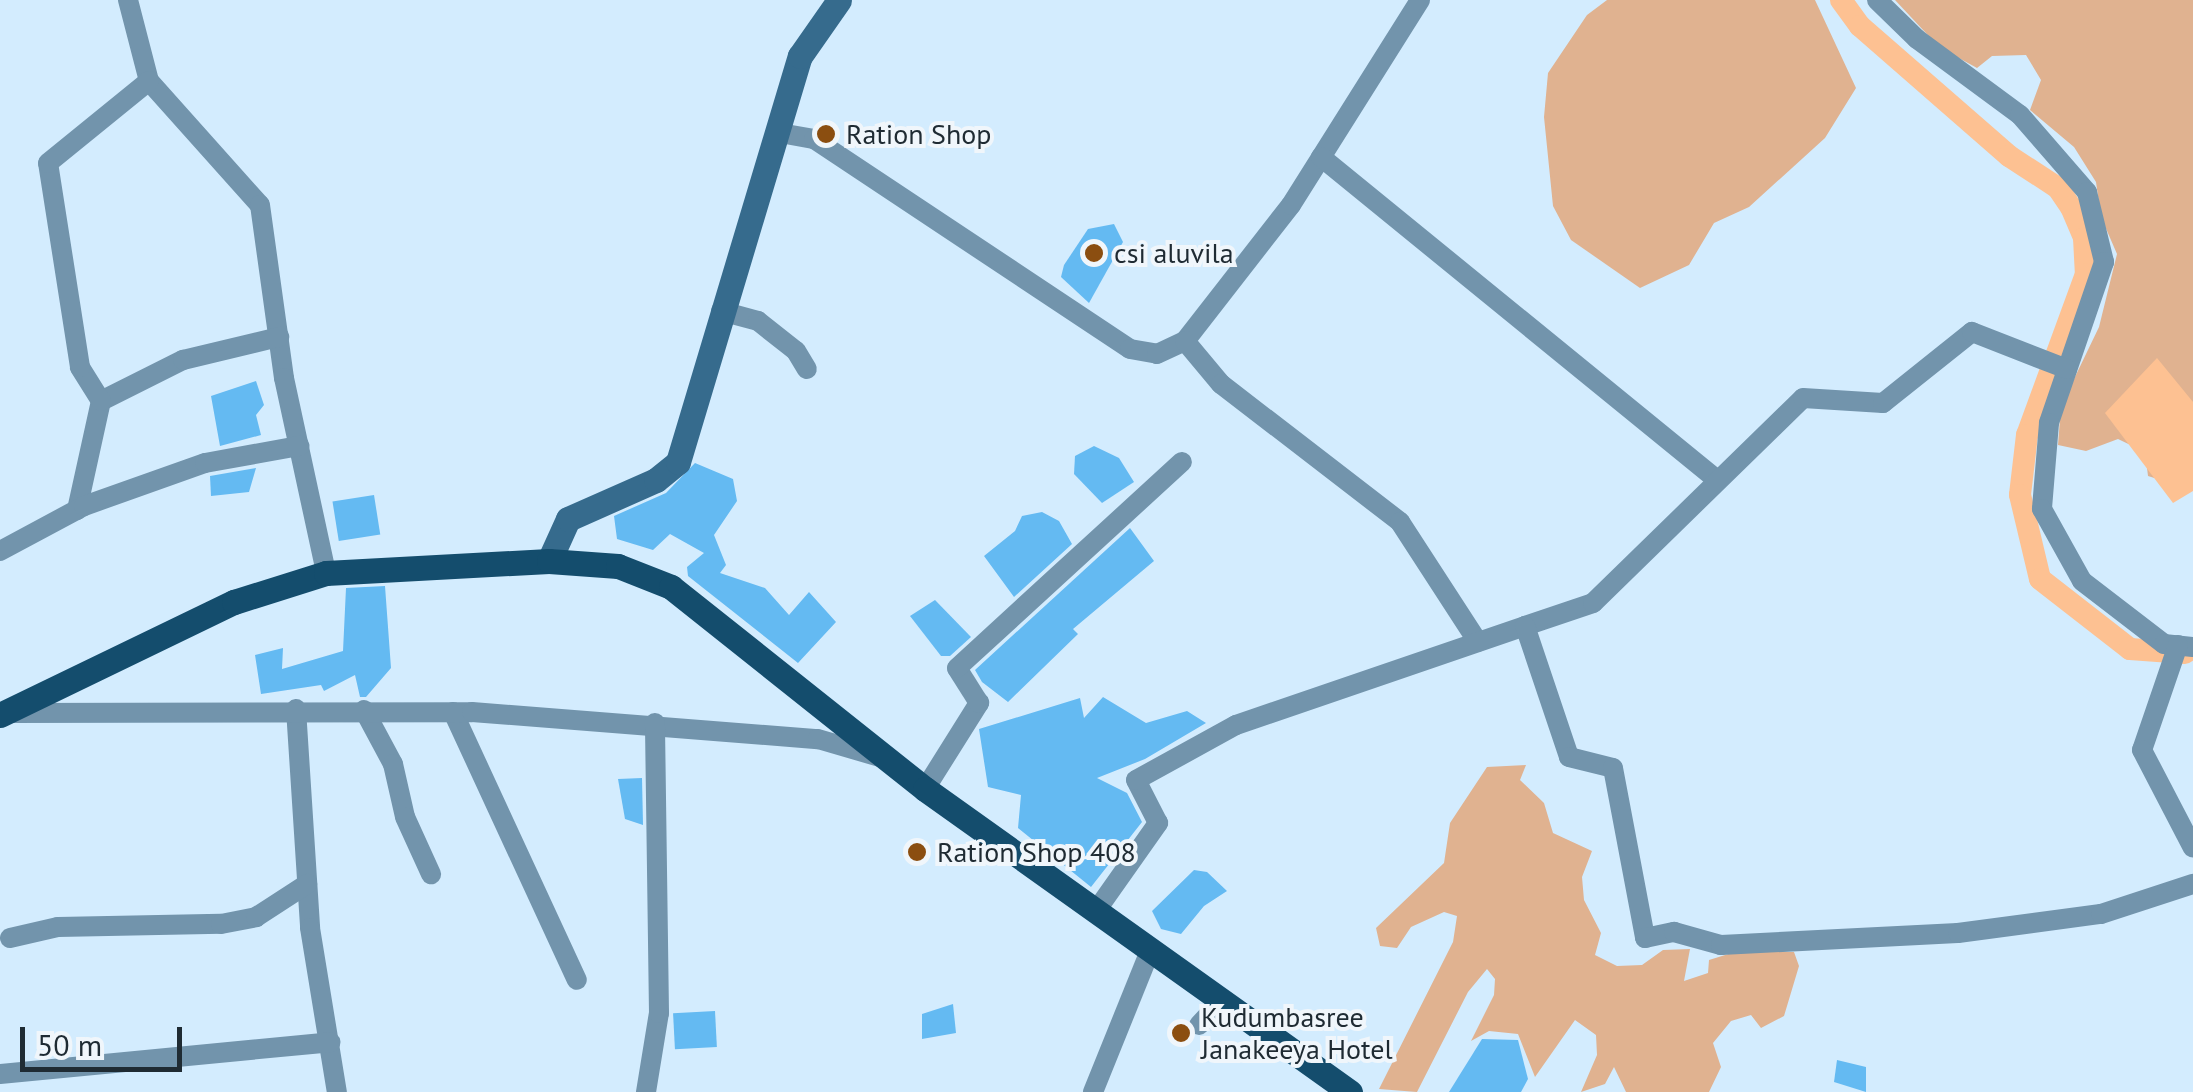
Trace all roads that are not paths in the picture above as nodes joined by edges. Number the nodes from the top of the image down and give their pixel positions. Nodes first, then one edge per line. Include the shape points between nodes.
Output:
1 (128, 0) edge
2 (838, 0) edge
3 (1420, 0) edge
4 (1877, 0) edge
5 (149, 81) junction
6 (780, 133) junction
7 (1321, 157) junction
8 (720, 311) junction
9 (279, 337) junction
10 (1184, 341) junction
11 (807, 369) dead end
12 (2067, 369) junction
13 (101, 401) junction
14 (299, 446) junction
15 (1182, 462) dead end
16 (1716, 479) junction
17 (77, 510) junction
18 (0, 551) edge
19 (549, 562) junction
20 (326, 573) junction
21 (1525, 626) junction
22 (1478, 642) junction
23 (2185, 646) edge
24 (296, 710) junction
25 (364, 710) junction
26 (453, 712) junction
27 (5, 714) edge
28 (655, 723) junction
29 (885, 758) junction
30 (924, 788) junction
31 (2193, 848) edge
32 (431, 874) dead end
33 (308, 884) junction
34 (2193, 884) edge
35 (1096, 912) junction
36 (10, 938) dead end
37 (1150, 950) junction
38 (577, 980) dead end
39 (1221, 1001) junction
40 (1199, 1025) dead end
41 (330, 1042) junction
42 (0, 1074) edge
43 (337, 1092) edge
44 (646, 1092) edge
45 (1093, 1092) edge
46 (1350, 1092) edge

1 - 5 street
2 - 6 street via 800,56
3 - 7 street
4 - 12 street via 1916,39 2020,114 2086,192 2106,249
5 - 9 street via 260,206
5 - 13 street via 48,163 80,367
6 - 8 street
6 - 10 street via 814,139 1130,349 1157,354
7 - 10 street
7 - 16 street
8 - 11 street via 758,321 796,350
8 - 19 street via 678,462 656,480 568,519
9 - 13 street via 182,360
9 - 14 street
10 - 22 street via 1221,384 1400,522
12 - 16 street via 1972,332 1882,402 1803,398
12 - 23 street via 2041,466 2042,509 2082,580 2164,644
13 - 17 street
14 - 17 street via 205,463
14 - 20 street
15 - 30 street via 957,668 980,703
16 - 21 street via 1593,602
17 - 18 street
19 - 20 main road
19 - 29 main road via 618,566 672,587
20 - 27 main road via 234,602
21 - 22 street
21 - 34 street via 1569,757 1614,768 1644,938 1674,932 1721,945 1958,934 2100,914
22 - 35 street via 1236,724 1136,780 1158,822
23 - 31 street via 2142,750
24 - 25 street
24 - 27 street
24 - 33 street
25 - 26 street
25 - 32 street via 393,764 405,816
26 - 28 street
26 - 38 street
28 - 29 street via 818,739
28 - 44 street via 659,1013
29 - 30 main road
30 - 35 main road
33 - 36 street via 256,917 221,924 58,926
33 - 41 street
35 - 37 main road
37 - 39 main road
37 - 45 street
39 - 40 street
39 - 46 main road
41 - 42 street
41 - 43 street

